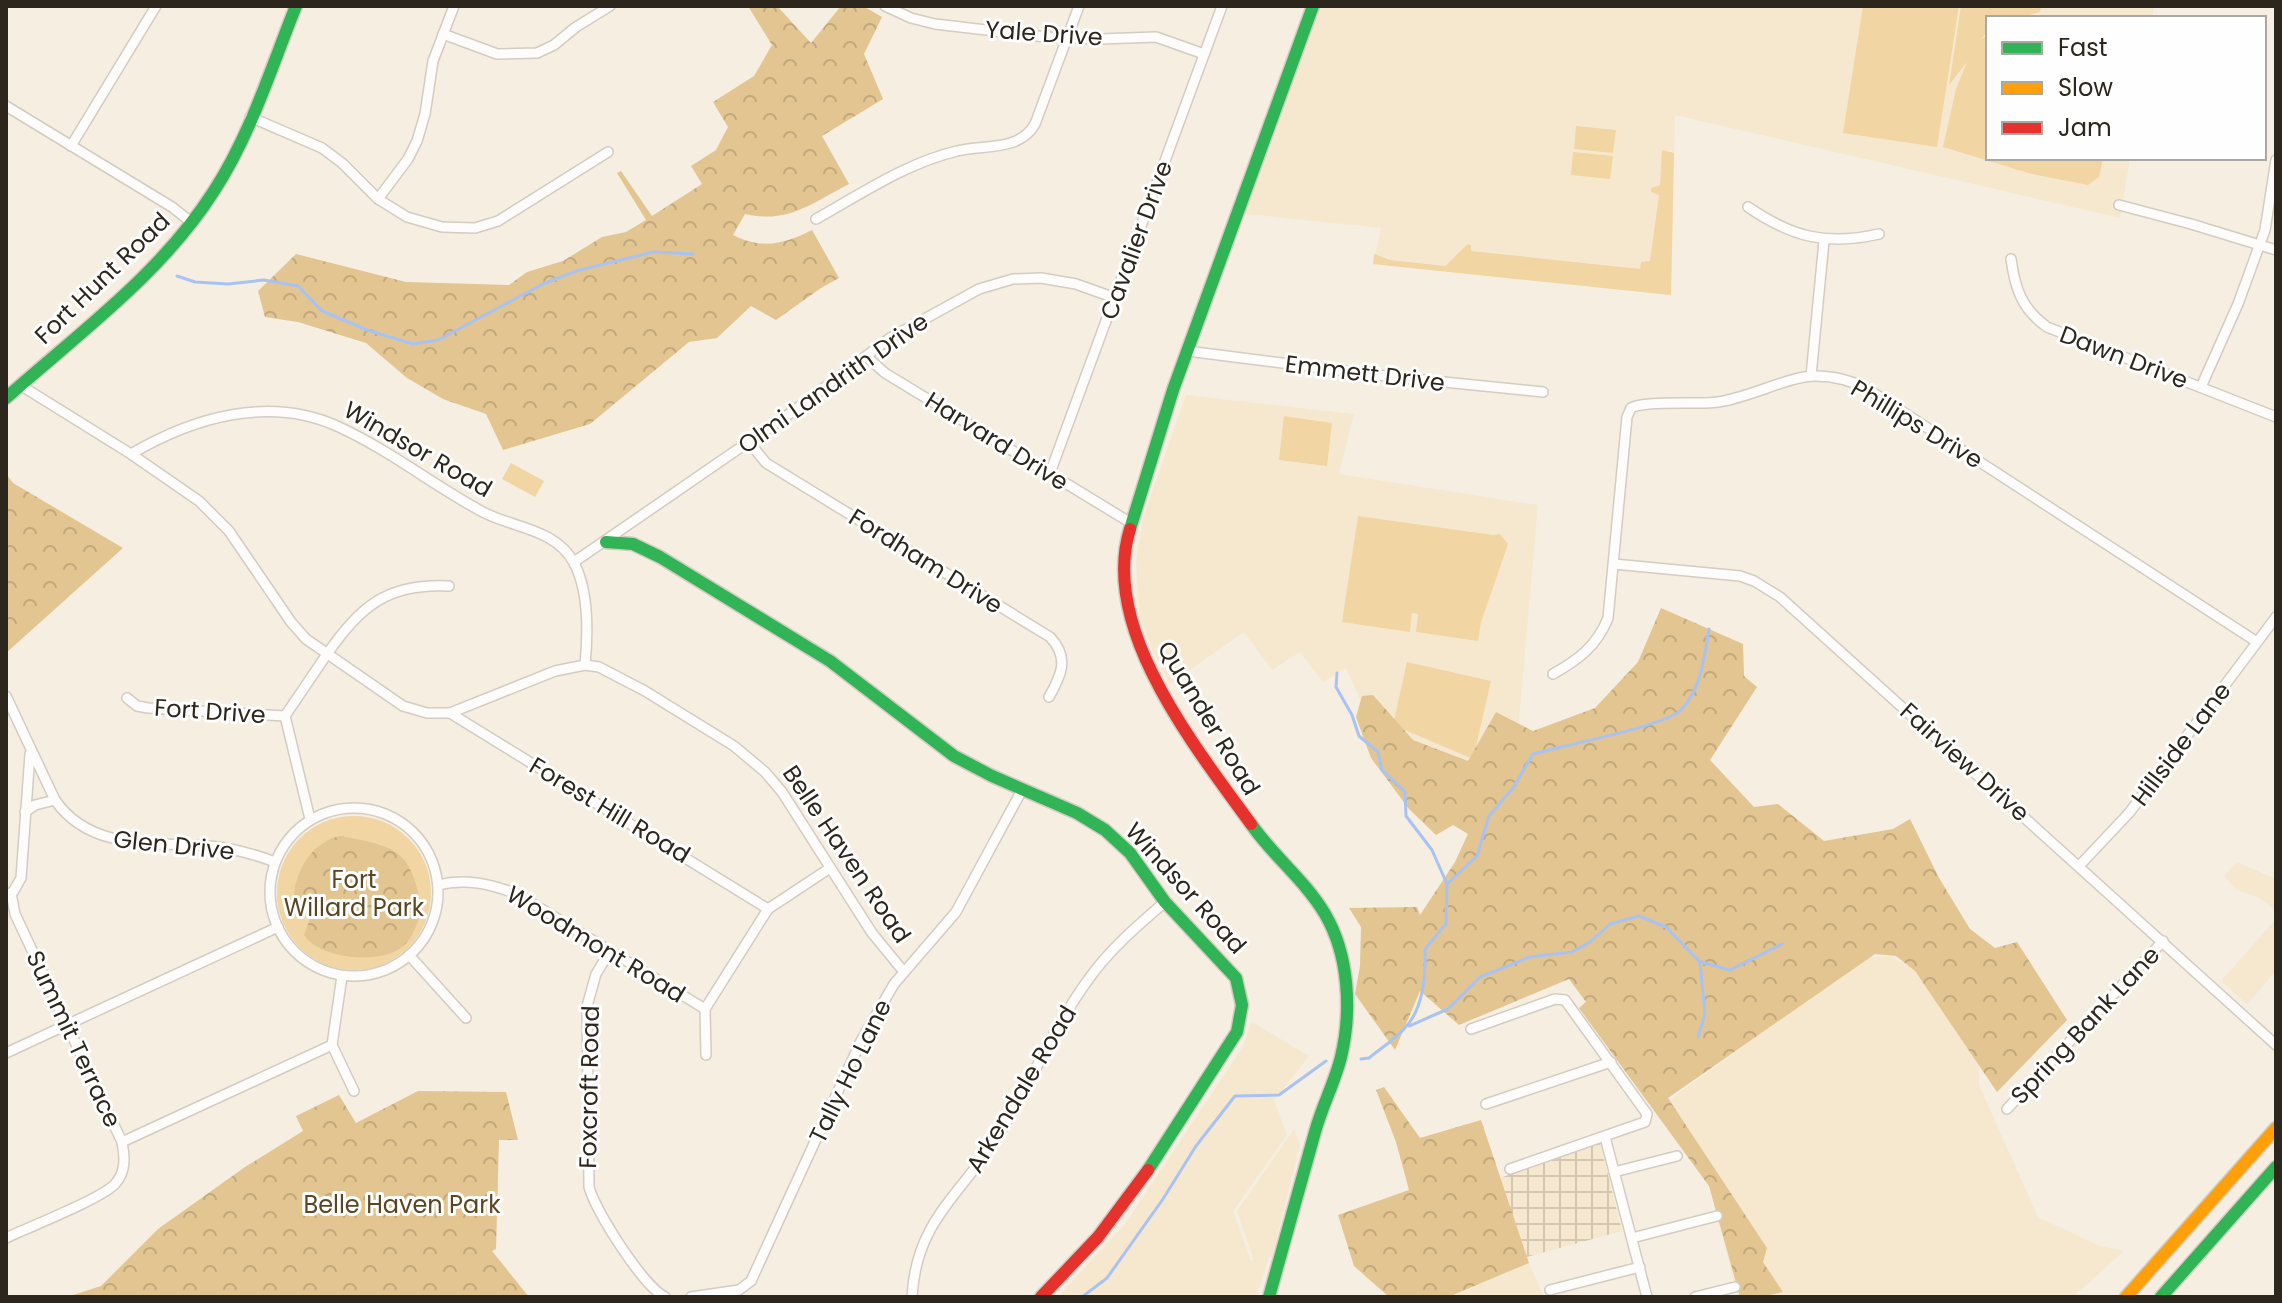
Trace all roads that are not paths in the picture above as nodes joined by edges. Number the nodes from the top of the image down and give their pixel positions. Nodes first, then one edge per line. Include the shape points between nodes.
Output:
1 (156, 6) edge
2 (296, 6) edge
3 (454, 6) edge
4 (610, 6) edge
5 (885, 6) edge
6 (1079, 6) edge
7 (1222, 6) edge
8 (1313, 6) edge
9 (443, 34) junction
10 (1068, 38) junction
11 (1204, 54) junction
12 (6, 106) edge
13 (250, 117) junction
14 (71, 146) junction
15 (608, 152) dead end
16 (2276, 160) edge
17 (378, 199) junction
18 (2119, 205) dead end
19 (1748, 207) dead end
20 (816, 219) dead end
21 (191, 222) junction
22 (1879, 234) dead end
23 (1824, 241) junction
24 (2260, 245) junction
25 (2276, 250) edge
26 (2011, 259) dead end
27 (1115, 298) junction
28 (1187, 351) junction
29 (866, 356) junction
30 (6, 376) edge
31 (1811, 376) junction
32 (20, 385) junction
33 (2201, 387) junction
34 (1543, 392) dead end
35 (6, 398) edge
36 (2276, 417) edge
37 (749, 442) junction
38 (131, 454) junction
39 (1050, 473) junction
40 (1131, 523) junction
41 (606, 542) junction
42 (574, 562) junction
43 (1614, 564) junction
44 (449, 586) dead end
45 (2276, 617) edge
46 (2257, 642) junction
47 (327, 655) junction
48 (585, 665) junction
49 (1553, 674) dead end
50 (6, 696) edge
51 (1049, 697) dead end
52 (127, 698) dead end
53 (450, 713) junction
54 (285, 716) junction
55 (31, 751) junction
56 (1022, 790) junction
57 (55, 800) junction
58 (25, 812) junction
59 (310, 819) junction
60 (275, 862) junction
61 (2080, 865) junction
62 (830, 868) junction
63 (438, 885) junction
64 (8, 894) edge
65 (1165, 902) junction
66 (768, 909) junction
67 (278, 927) junction
68 (2163, 941) junction
69 (610, 951) junction
70 (409, 955) junction
71 (904, 972) junction
72 (342, 976) junction
73 (705, 1009) junction
74 (466, 1018) dead end
75 (66, 1025) junction
76 (1471, 1029) dead end
77 (332, 1045) junction
78 (2276, 1045) edge
79 (6, 1053) edge
80 (706, 1055) dead end
81 (1611, 1062) junction
82 (354, 1091) dead end
83 (1486, 1104) dead end
84 (2007, 1109) dead end
85 (2276, 1128) edge
86 (1605, 1137) junction
87 (122, 1142) junction
88 (1677, 1156) dead end
89 (2276, 1167) edge
90 (1510, 1169) dead end
91 (1614, 1172) junction
92 (1717, 1216) dead end
93 (6, 1238) edge
94 (1632, 1238) junction
95 (1640, 1267) junction
96 (1735, 1287) dead end
97 (1550, 1290) dead end
98 (703, 1295) edge
99 (665, 1297) edge
100 (691, 1297) edge
101 (912, 1297) edge
102 (1041, 1297) edge
103 (1269, 1297) edge
104 (1647, 1297) edge
105 (1695, 1297) edge
106 (2126, 1297) edge
107 (2161, 1297) edge

1 - 14 street
2 - 13 main road, Fort Hunt Road
3 - 9 street
4 - 9 street via 548,49 525,55 497,54
5 - 10 street, Yale Drive via 935,24
6 - 10 street
7 - 11 street, Cavalier Drive
8 - 28 main road, Quander Road
9 - 17 street via 417,141
10 - 11 street, Yale Drive via 1156,37
10 - 20 street via 1035,124 1024,138 926,161
11 - 27 street, Cavalier Drive
12 - 14 street
13 - 17 street via 329,153
13 - 21 main road, Fort Hunt Road via 217,187
14 - 21 street
15 - 17 street via 488,225 427,224
16 - 24 street
18 - 24 street
19 - 23 street via 1777,226
21 - 32 main road, Fort Hunt Road via 151,268
22 - 23 street
23 - 31 street
24 - 25 street
24 - 33 street
26 - 33 street, Dawn Drive via 2018,296 2047,327
27 - 29 street, Olmi Landrith Drive via 1056,279 1003,281 934,312
27 - 39 street, Cavalier Drive
28 - 34 street, Emmett Drive
28 - 40 main road, Quander Road
29 - 37 street, Olmi Landrith Drive
29 - 39 street, Harvard Drive via 885,373
30 - 32 main road
31 - 43 street, Phillips Drive via 1722,402 1645,404 1624,411
31 - 46 street, Phillips Drive via 1847,380 1869,390
32 - 35 main road, Fort Hunt Road
32 - 38 street
33 - 36 street, Dawn Drive
37 - 41 street, Olmi Landrith Drive
37 - 51 street, Fordham Drive via 766,463 1050,637 1061,651 1063,666
38 - 42 street, Windsor Road via 219,416 262,411 306,416 350,432 483,513 542,534
38 - 47 street via 217,517 291,622
39 - 40 street, Harvard Drive
40 - 103 main road, Quander Road via 1125,557 1128,603 1150,672 1235,804 1312,894 1343,963 1347,1017 1341,1058
41 - 42 street, Olmi Landrith Drive
41 - 56 main road, Windsor Road via 633,544 660,557 830,661 954,756
42 - 48 street via 582,587
43 - 49 street, Phillips Drive via 1603,629 1589,650
43 - 61 street, Fairview Drive via 1740,576 1771,590
44 - 47 street via 410,587 379,599 353,619
45 - 46 street, Hillside Lane
46 - 61 street, Hillside Lane via 2129,813
47 - 53 street via 403,706
47 - 54 street
48 - 53 street via 555,671
48 - 62 street, Belle Haven Road via 612,672 748,756 782,792
50 - 55 street, Glen Drive
52 - 54 street, Fort Drive via 148,708
53 - 66 street, Forest Hill Road
54 - 59 street, Fort Drive
55 - 57 street, Glen Drive
55 - 58 street, Summit Terrace
56 - 65 main road, Windsor Road via 1105,830 1130,853
56 - 71 street, Tally Ho Lane via 956,912
57 - 58 street
57 - 60 street, Glen Drive via 78,825 103,837 213,846
58 - 64 street, Summit Terrace via 21,878
59 - 60 street
59 - 63 street via 353,808 399,820 425,847
60 - 67 street via 271,901
61 - 68 street, Fairview Drive
62 - 66 street
62 - 71 street, Belle Haven Road
63 - 69 street, Woodmont Road via 471,882 498,887
63 - 70 street via 432,922
64 - 75 street, Summit Terrace
65 - 101 street, Arkendale Road via 1088,980 998,1137 938,1214 917,1261
65 - 102 main road, Windsor Road via 1236,978 1241,1022 1136,1188 1099,1238
66 - 73 street
67 - 72 street via 305,959
67 - 75 street
68 - 78 street, Fairview Drive
68 - 84 street, Spring Bank Lane
69 - 73 street, Woodmont Road
69 - 99 street, Foxcroft Road via 596,974 587,1006 589,1187 596,1208 648,1284
70 - 72 street via 380,971
70 - 74 street
71 - 98 street, Tally Ho Lane via 861,1041 751,1281 739,1290
72 - 77 street
73 - 80 street
75 - 79 street
75 - 87 street, Summit Terrace
76 - 81 street via 1561,998
77 - 82 street
77 - 87 street
81 - 83 street
81 - 86 street via 1647,1114 1645,1122
85 - 106 main road
86 - 90 street
86 - 91 street
87 - 93 street via 124,1167 116,1184
88 - 91 street
89 - 107 main road
91 - 94 street
92 - 94 street
94 - 95 street
95 - 97 street
95 - 104 street
96 - 105 street
98 - 100 street

